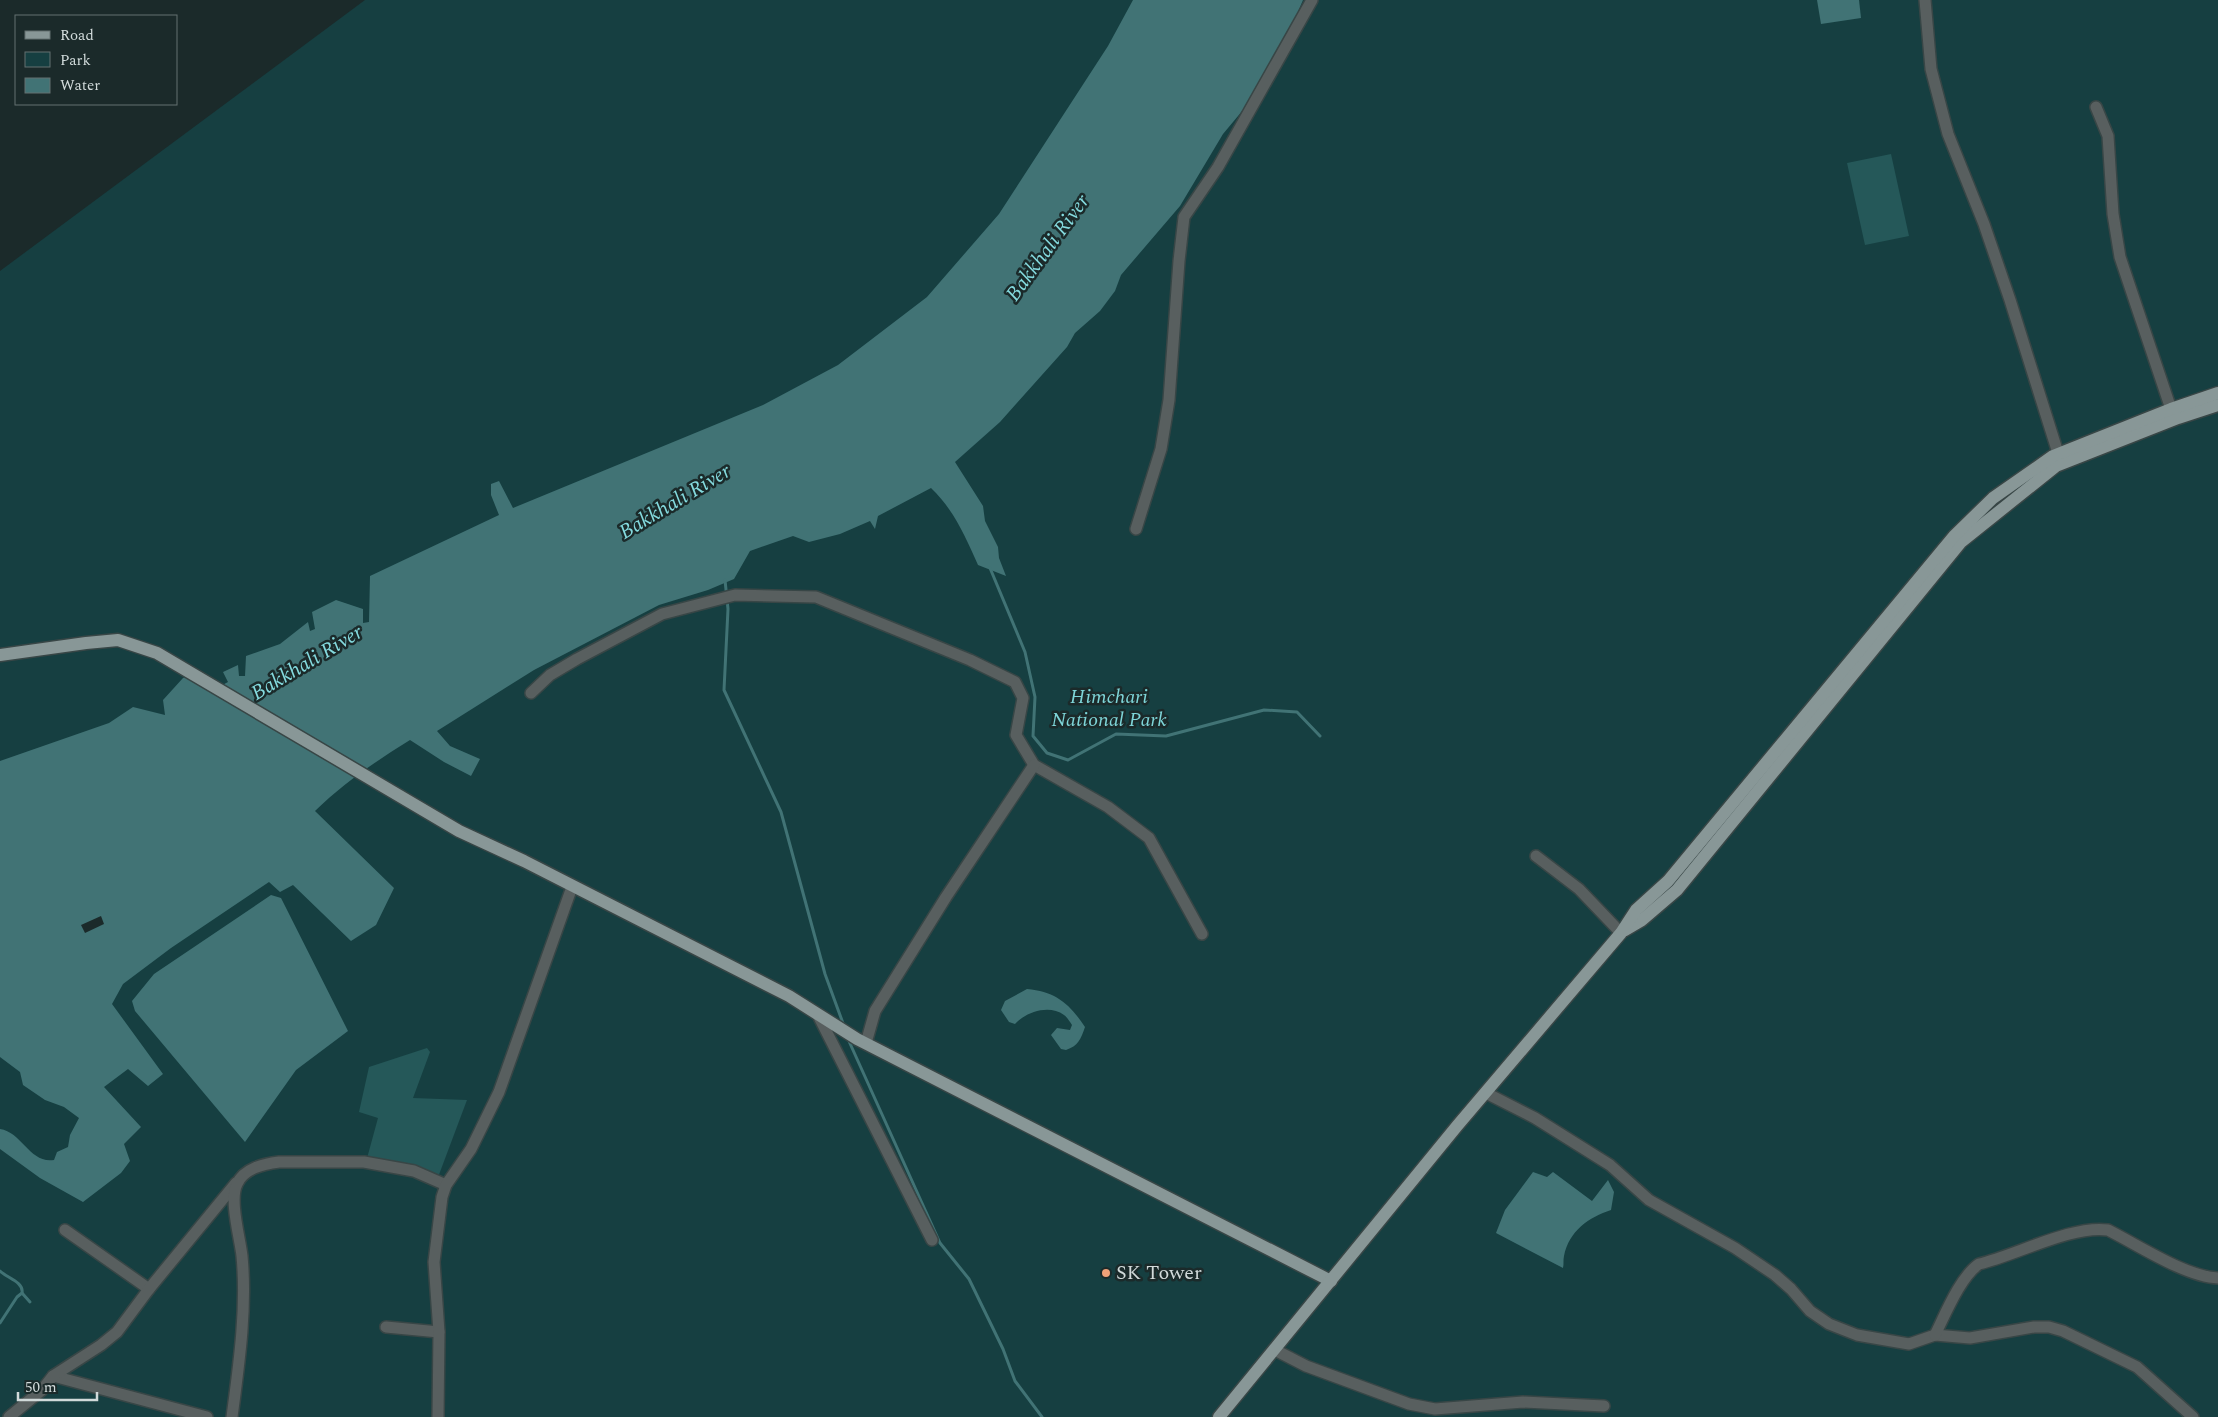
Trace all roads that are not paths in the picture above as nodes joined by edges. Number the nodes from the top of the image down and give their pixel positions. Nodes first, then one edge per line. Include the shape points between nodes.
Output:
1 (1312, 0) edge
2 (1925, 0) edge
3 (2096, 107) dead end
4 (2218, 393) edge
5 (2218, 405) edge
6 (2171, 409) junction
7 (2058, 453) junction
8 (1136, 528) dead end
9 (0, 655) edge
10 (531, 693) dead end
11 (1034, 765) junction
12 (1536, 856) dead end
13 (572, 887) junction
14 (1621, 933) junction
15 (1202, 934) dead end
16 (818, 1015) junction
17 (862, 1041) junction
18 (1486, 1093) junction
19 (237, 1182) junction
20 (446, 1185) junction
21 (65, 1230) dead end
22 (932, 1240) dead end
23 (2218, 1278) edge
24 (1331, 1281) junction
25 (149, 1289) junction
26 (386, 1327) dead end
27 (438, 1332) junction
28 (1935, 1335) junction
29 (1275, 1350) junction
30 (54, 1376) junction
31 (1604, 1406) dead end
32 (9, 1417) edge
33 (207, 1417) edge
34 (232, 1417) edge
35 (438, 1417) edge
36 (1219, 1417) edge
37 (2193, 1417) edge

1 - 8 street via 1218,167 1184,217 1169,400 1161,449
2 - 7 street via 1931,69 1948,134 1984,224
3 - 6 street via 2108,136 2113,214 2120,257
4 - 6 main road
5 - 14 main road via 2056,466 1961,542 1676,890 1642,920
6 - 7 main road
7 - 14 main road via 1993,498 1954,536 1668,881 1636,910
9 - 13 main road via 118,640 157,653 460,831
10 - 11 street via 550,675 577,658 662,614 735,595 816,597 970,660 1015,682 1023,698 1016,735
11 - 15 street via 1108,807 1148,838
11 - 17 street via 875,1011
12 - 14 street via 1580,890
13 - 16 main road via 789,996
13 - 20 street via 499,1092 472,1149
14 - 18 main road
16 - 17 main road
16 - 22 street
17 - 24 main road
18 - 24 main road
18 - 28 street via 1610,1165 1649,1200 1735,1248 1775,1275 1810,1311 1829,1324 1857,1335 1909,1344
19 - 20 street via 249,1171 265,1164 364,1162 414,1171
19 - 25 street
19 - 34 street via 234,1199 244,1303
20 - 27 street via 434,1262
21 - 25 street
23 - 28 street via 2189,1272 2108,1230 2096,1228 1979,1264 1959,1289
24 - 29 main road
25 - 30 street via 117,1332
26 - 27 street
27 - 35 street
28 - 37 street via 1970,1338 2034,1327 2063,1331 2137,1368
29 - 31 street via 1306,1366 1409,1404 1435,1409 1523,1402
29 - 36 main road
30 - 32 street
30 - 33 street

